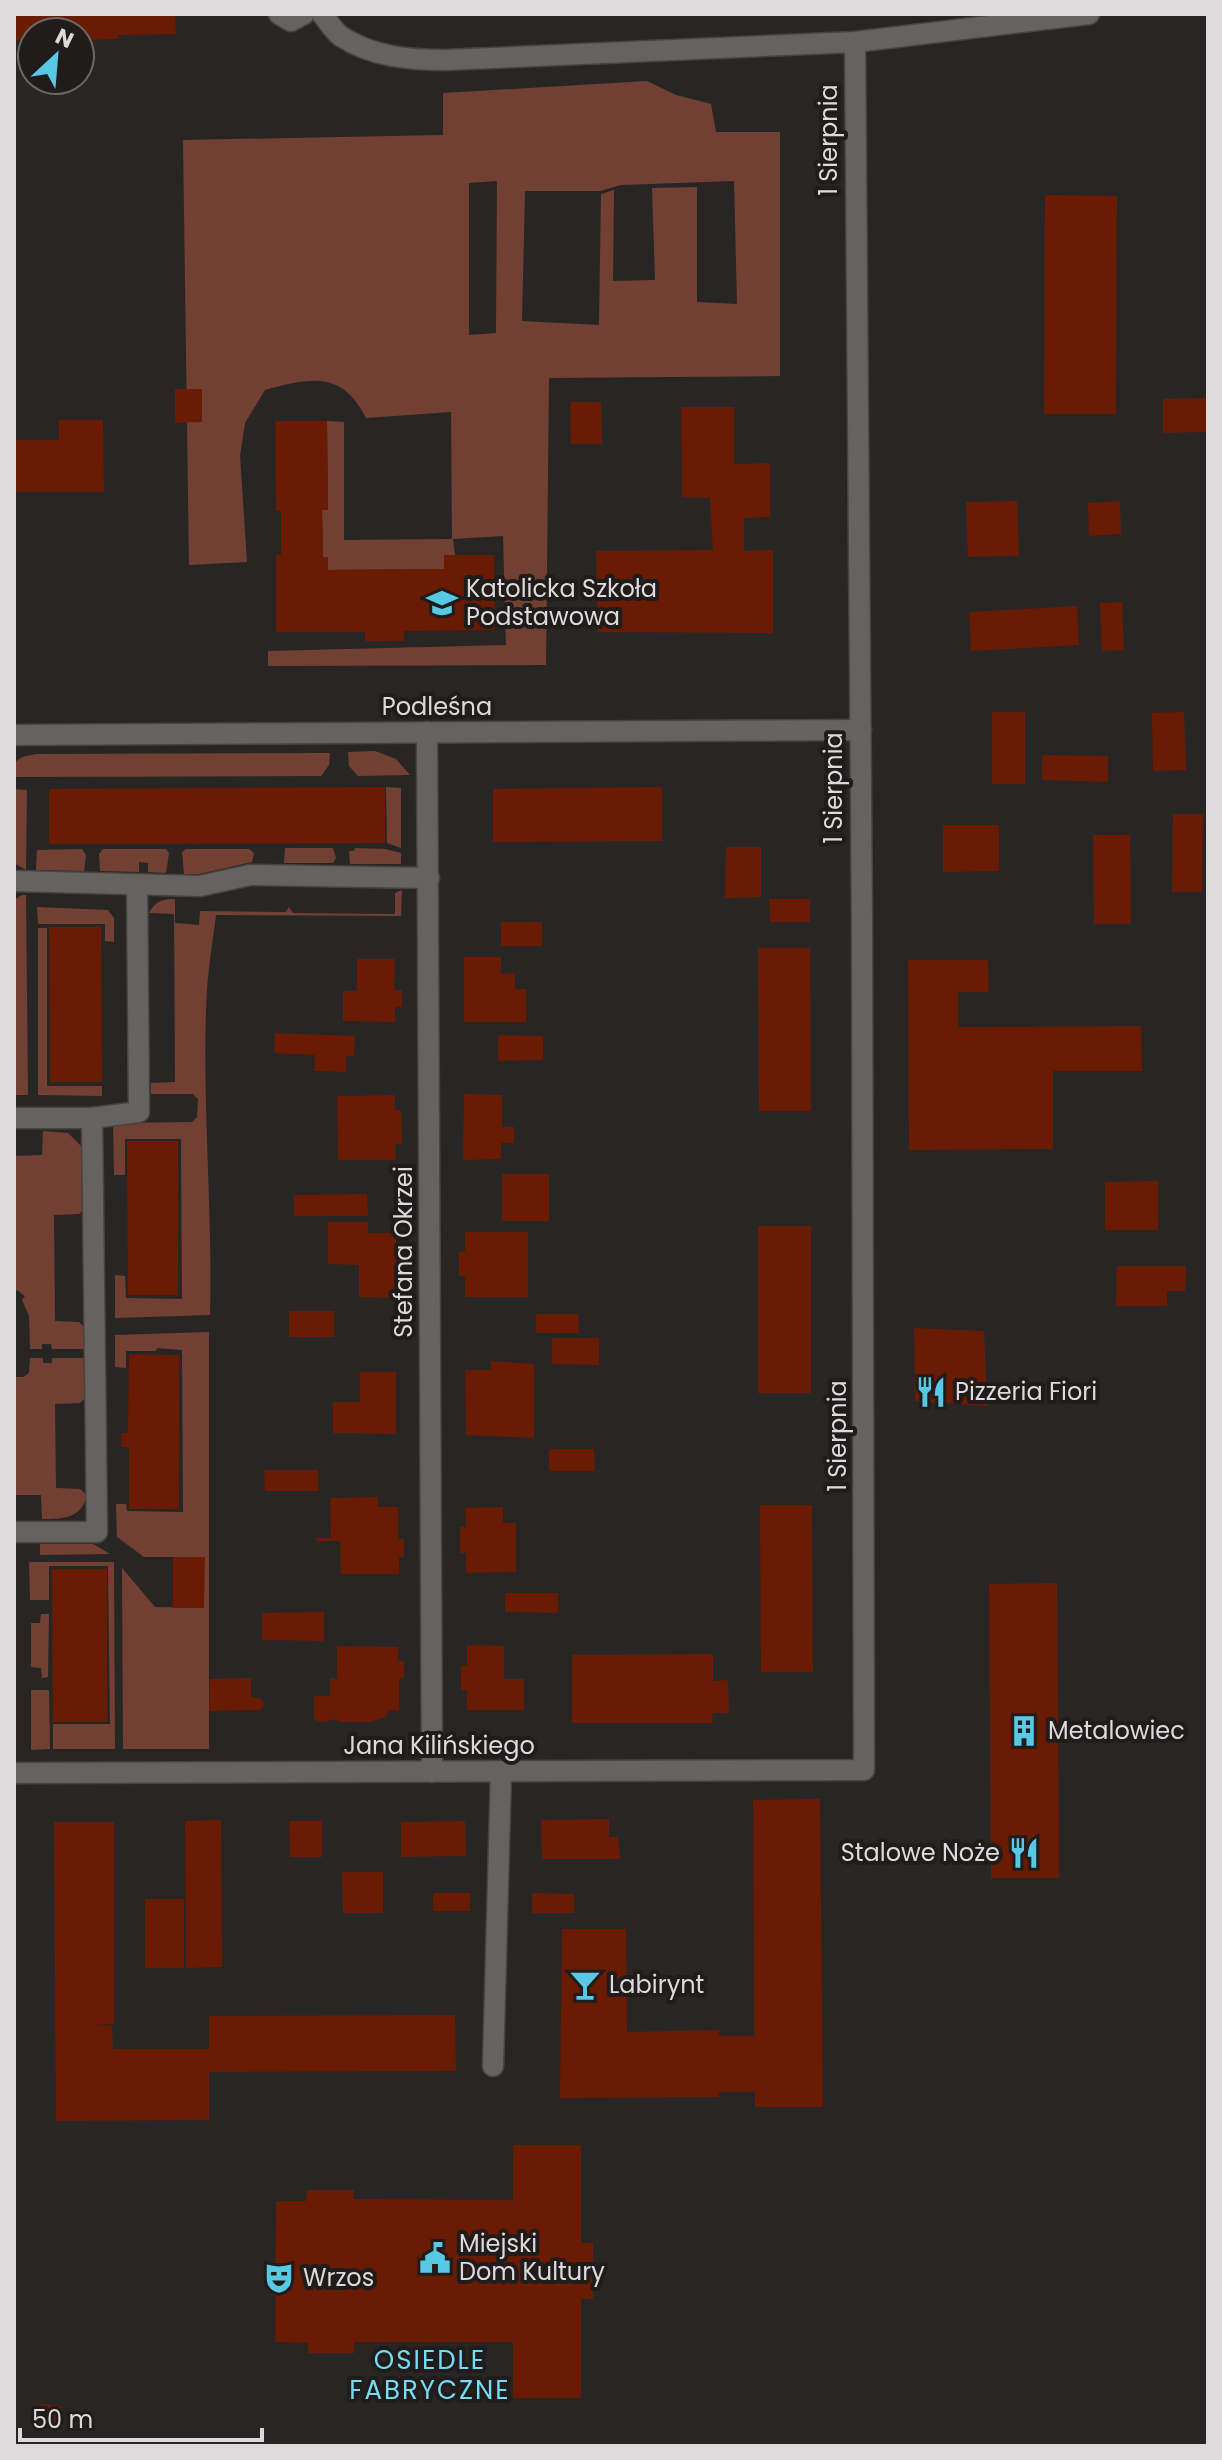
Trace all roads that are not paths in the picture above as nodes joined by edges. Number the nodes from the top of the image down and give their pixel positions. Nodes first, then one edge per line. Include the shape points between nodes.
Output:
1 (279, 14) edge
2 (304, 14) edge
3 (322, 14) edge
4 (1089, 14) edge
5 (855, 42) junction
6 (861, 730) junction
7 (427, 732) junction
8 (14, 735) edge
9 (429, 878) junction
10 (14, 881) edge
11 (137, 885) junction
12 (14, 1118) edge
13 (92, 1118) junction
14 (14, 1532) edge
15 (864, 1770) joint
16 (432, 1772) junction
17 (501, 1772) junction
18 (14, 1773) edge
19 (493, 2066) dead end

1 - 2 street via 291,21
3 - 5 street via 341,37 409,60
4 - 5 street
5 - 6 street, 1 Sierpnia
6 - 7 street, Podleśna
6 - 15 street, 1 Sierpnia
7 - 8 street, Podleśna
7 - 9 street, Stefana Okrzei
9 - 11 street via 250,875 200,886
9 - 16 street, Stefana Okrzei
10 - 11 street
11 - 13 street via 139,1112
12 - 13 street
13 - 14 street via 97,1532
15 - 17 street, Jana Kilińskiego
16 - 17 street, Jana Kilińskiego
16 - 18 street, Jana Kilińskiego
17 - 19 street

